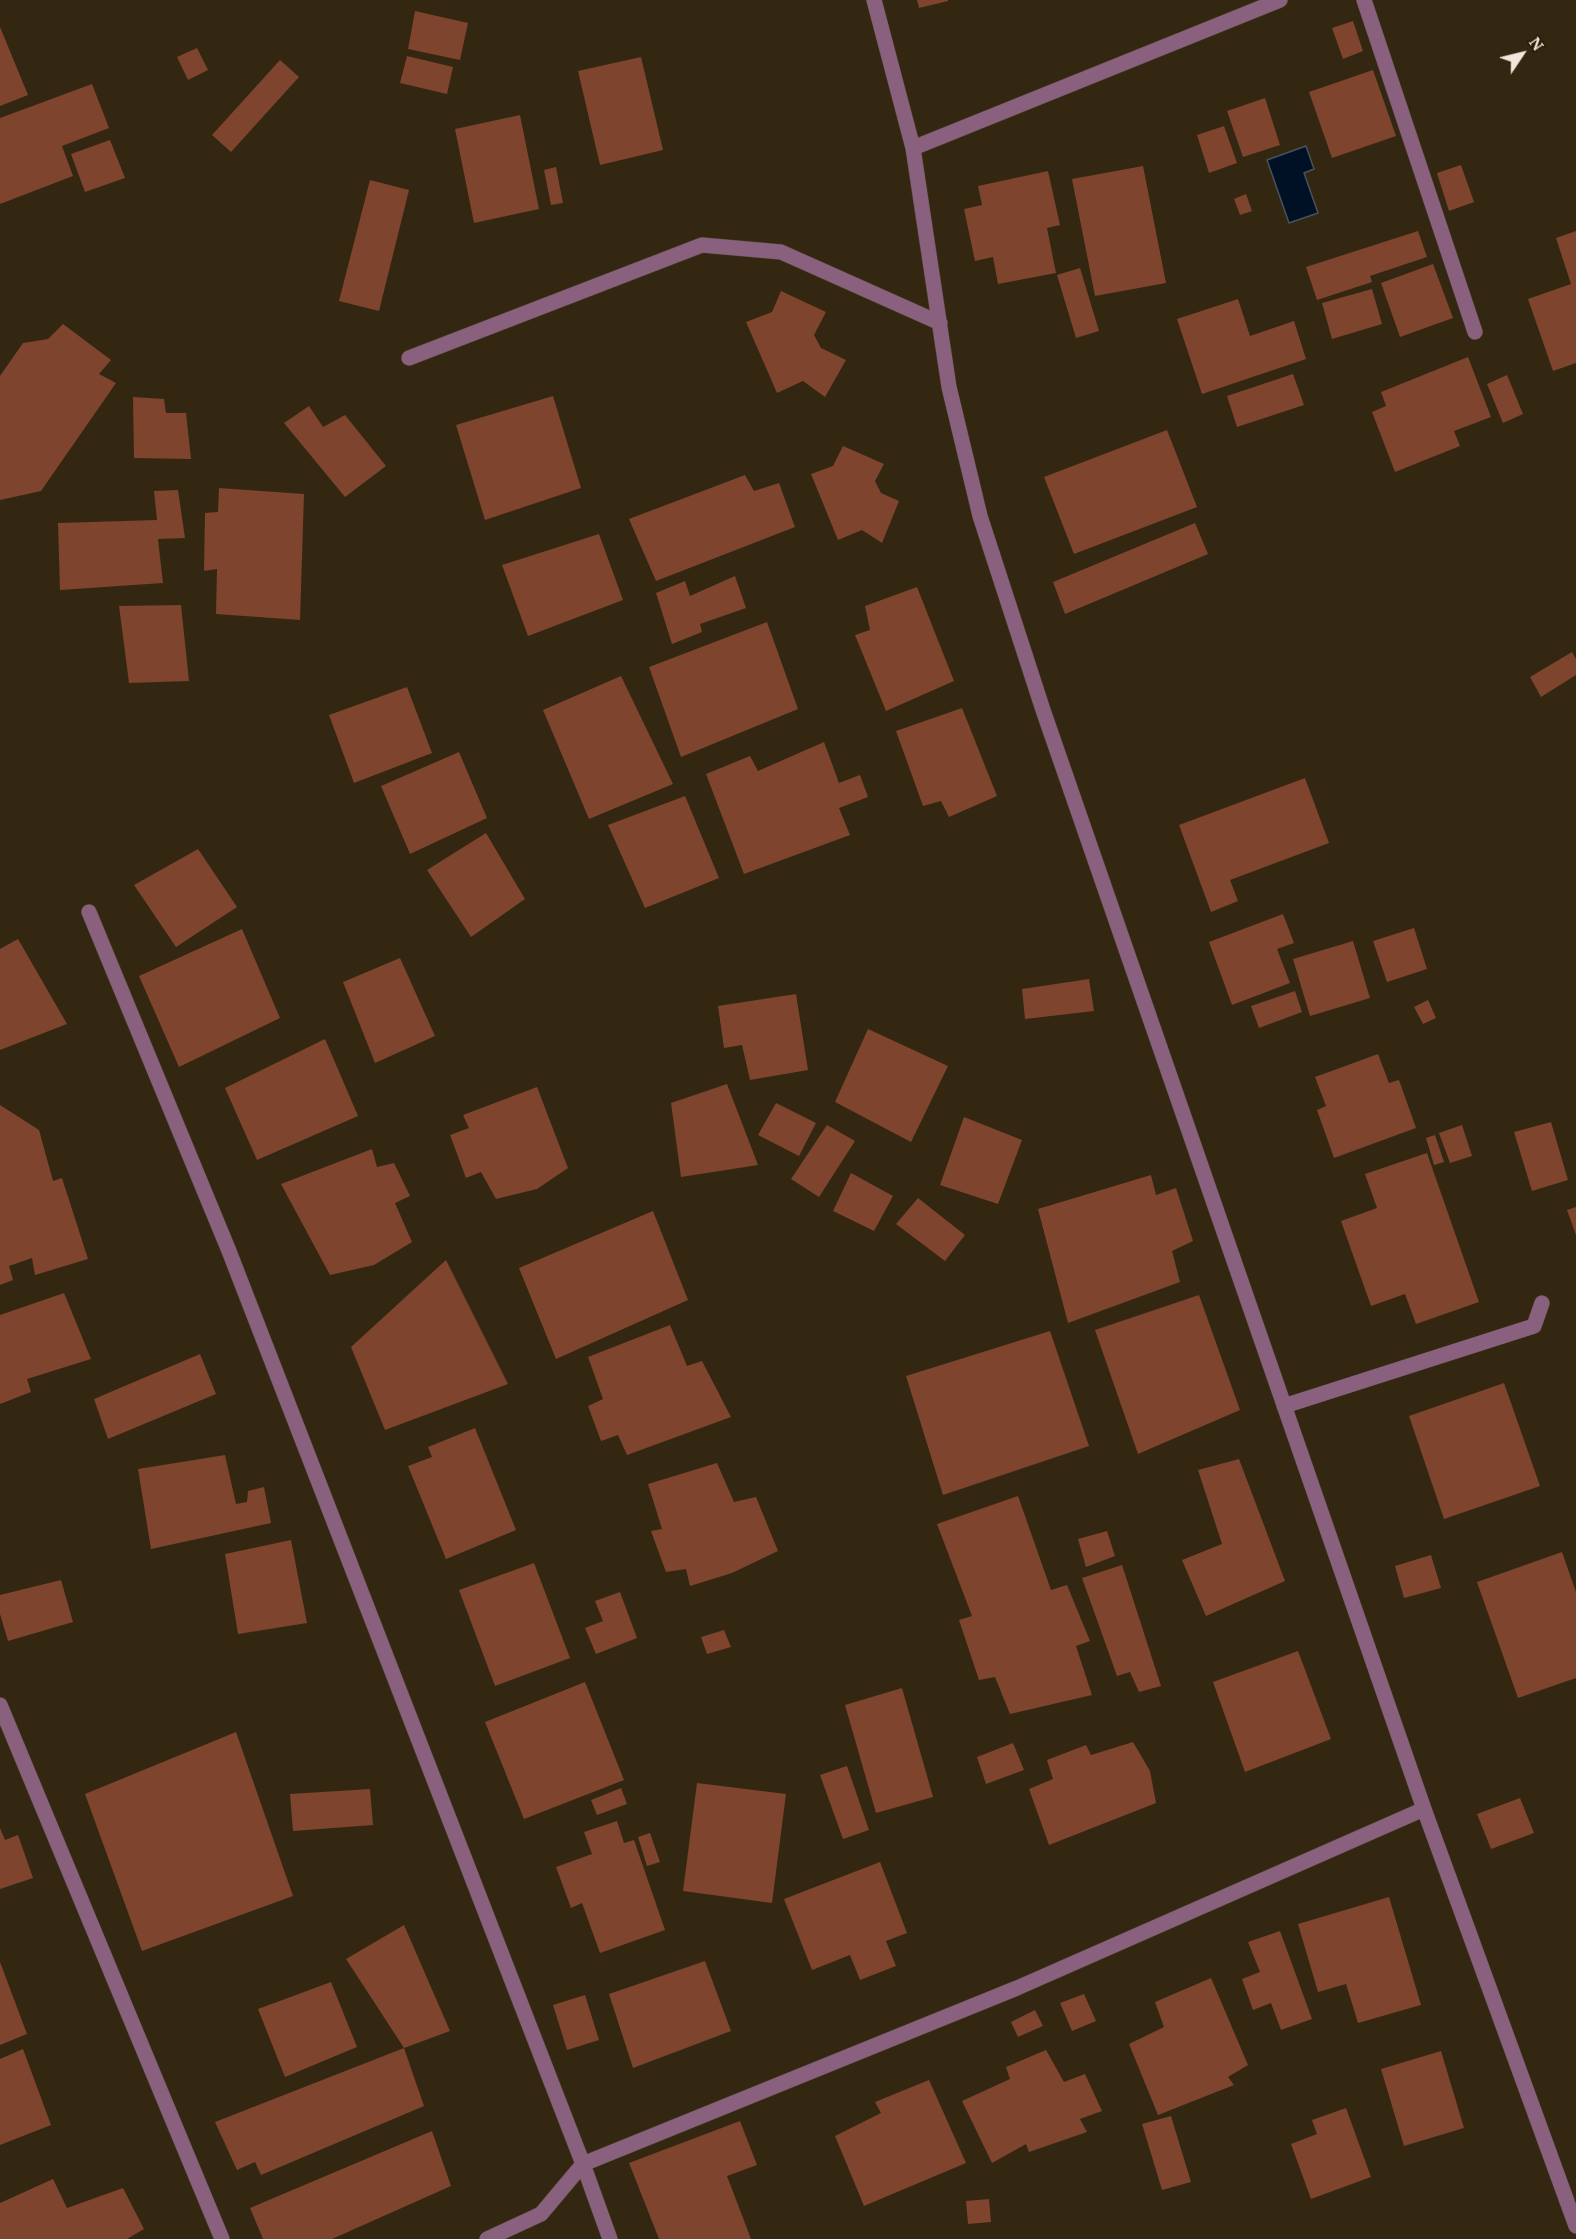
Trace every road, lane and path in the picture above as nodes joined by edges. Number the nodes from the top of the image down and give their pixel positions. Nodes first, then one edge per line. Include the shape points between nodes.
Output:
1 (874, 0) edge
2 (1280, 0) edge
3 (1364, 0) edge
4 (913, 148) junction
5 (940, 323) junction
6 (1475, 332) dead end
7 (409, 358) dead end
8 (89, 912) dead end
9 (1542, 1303) dead end
10 (1284, 1406) junction
11 (0, 1705) edge
12 (1424, 1809) junction
13 (583, 2164) junction
14 (1576, 2226) edge
15 (222, 2239) edge
16 (487, 2239) edge
17 (610, 2239) edge

1 - 4 street
2 - 4 street
3 - 6 street
4 - 5 street
5 - 7 street via 780,252 702,245
5 - 10 street via 950,387 980,516 1043,711
8 - 13 street via 229,1251
9 - 10 street via 1534,1326
10 - 12 street
11 - 15 street
12 - 13 street via 1017,1988
12 - 14 street
13 - 16 street via 541,2214
13 - 17 street

